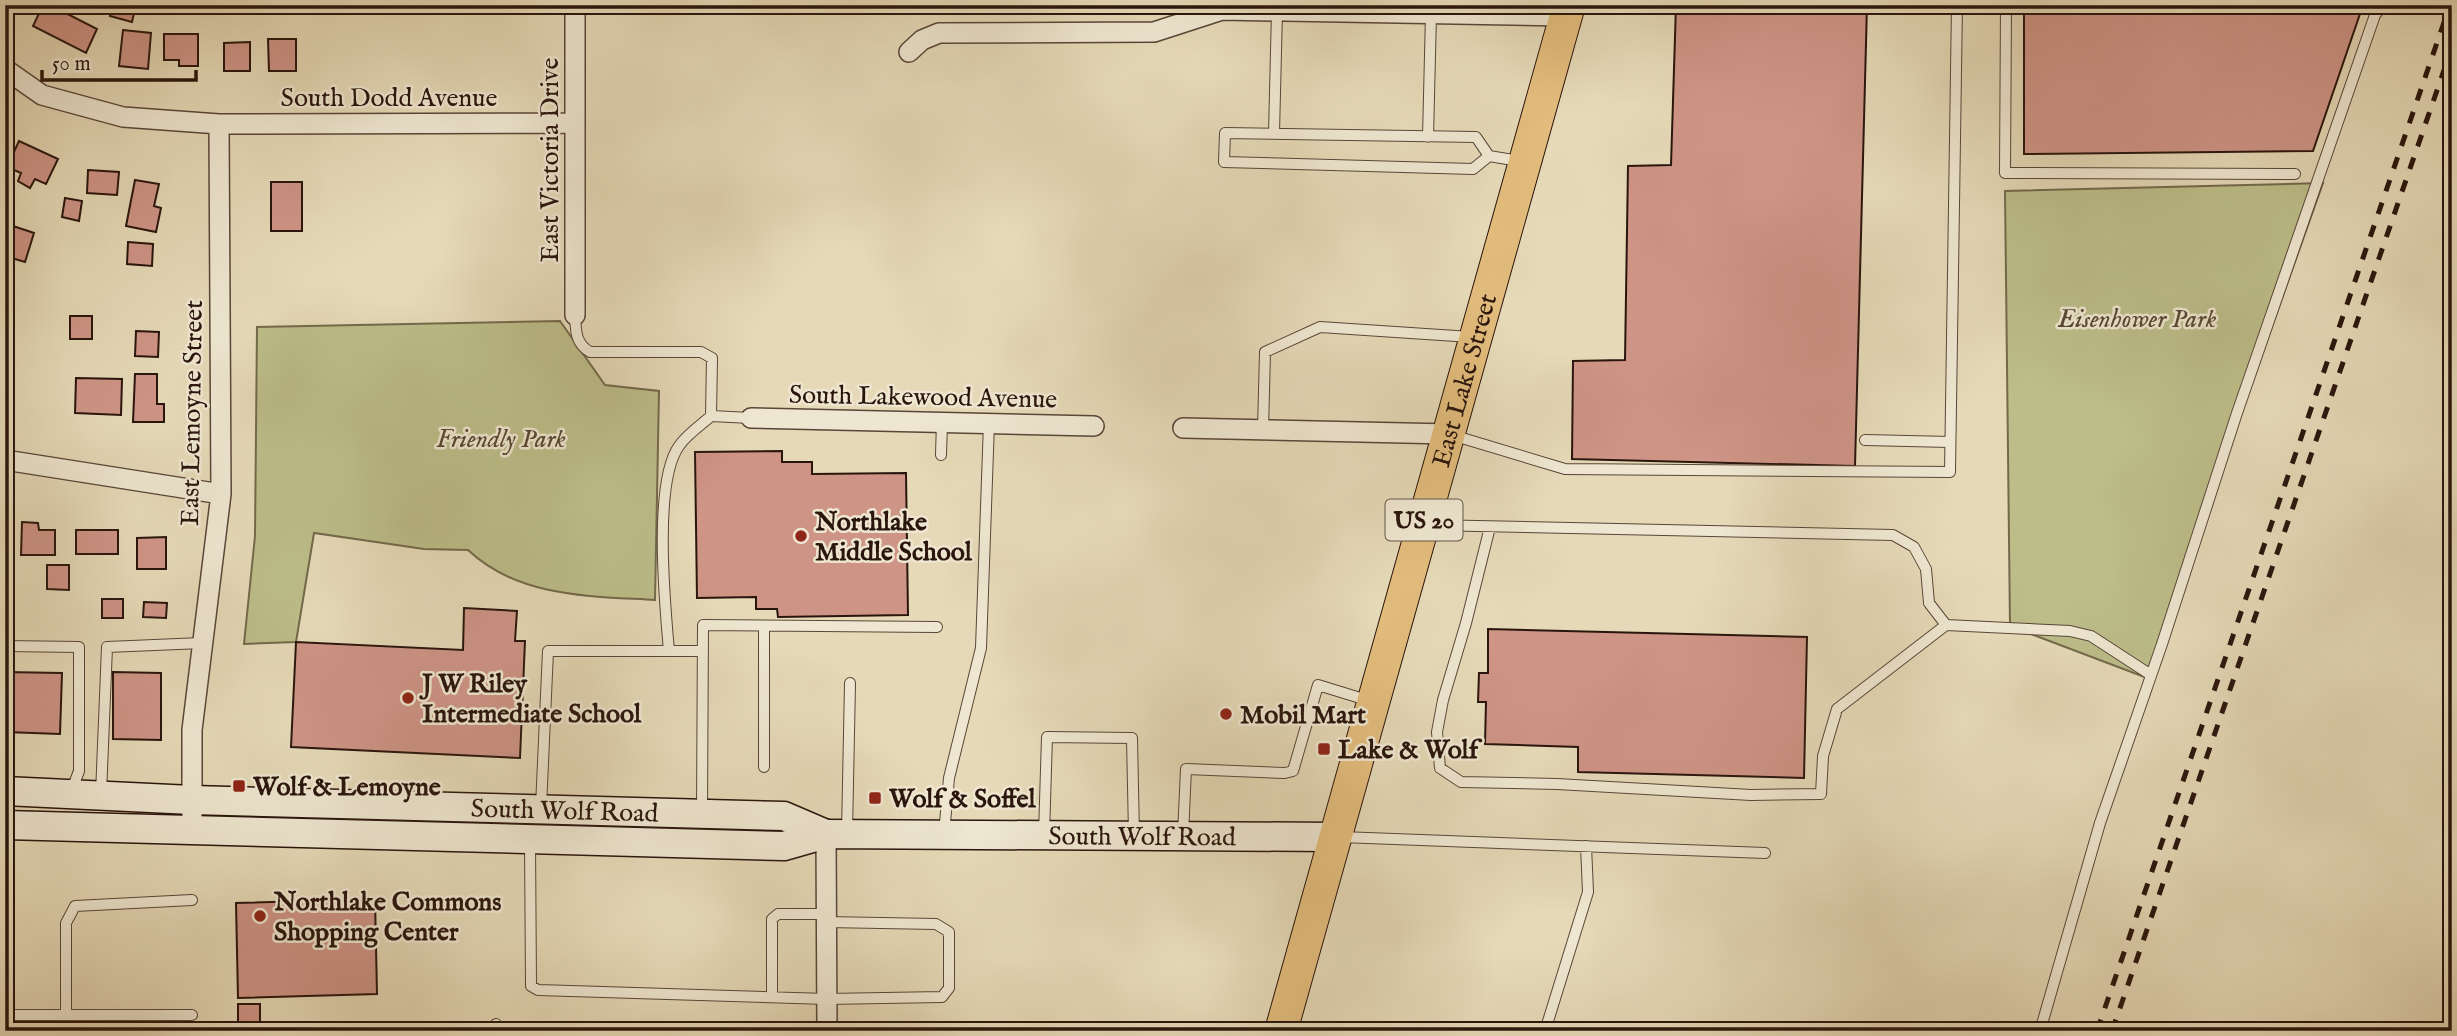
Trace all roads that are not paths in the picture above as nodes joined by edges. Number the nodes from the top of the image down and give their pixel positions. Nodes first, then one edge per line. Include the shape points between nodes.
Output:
1 (575, 5) edge
2 (1957, 5) edge
3 (2006, 5) edge
4 (2383, 5) edge
5 (1315, 8) edge
6 (1277, 11) junction
7 (1567, 11) edge
8 (1431, 14) junction
9 (909, 52) dead end
10 (5, 69) edge
11 (575, 123) junction
12 (219, 124) junction
13 (1274, 133) junction
14 (1428, 137) junction
15 (1489, 156) junction
16 (1527, 162) junction
17 (2295, 174) dead end
18 (575, 315) joint
19 (1474, 337) junction
20 (711, 416) junction
21 (751, 418) joint
22 (942, 422) junction
23 (989, 423) junction
24 (1094, 426) dead end
25 (1183, 428) dead end
26 (1263, 430) junction
27 (1448, 434) junction
28 (1865, 440) dead end
29 (1950, 442) junction
30 (941, 455) dead end
31 (5, 460) edge
32 (221, 494) junction
33 (1423, 525) junction
34 (1490, 527) junction
35 (1946, 625) junction
36 (764, 626) junction
37 (937, 627) dead end
38 (202, 643) junction
39 (5, 646) edge
40 (668, 651) junction
41 (703, 651) junction
42 (2151, 675) junction
43 (850, 682) dead end
44 (1372, 702) junction
45 (764, 768) dead end
46 (5, 791) edge
47 (70, 793) junction
48 (101, 794) junction
49 (192, 800) junction
50 (541, 808) junction
51 (702, 813) junction
52 (5, 825) edge
53 (192, 828) junction
54 (836, 834) junction
55 (944, 834) junction
56 (1044, 835) junction
57 (1134, 835) junction
58 (1183, 836) junction
59 (1334, 837) junction
60 (530, 839) junction
61 (1586, 846) junction
62 (1765, 853) dead end
63 (192, 900) dead end
64 (826, 918) junction
65 (772, 997) junction
66 (827, 999) junction
67 (66, 1014) junction
68 (5, 1015) edge
69 (192, 1015) dead end
70 (827, 1031) edge
71 (1281, 1031) edge
72 (1545, 1031) edge
73 (2040, 1031) edge

1 - 11 street, East Victoria Drive
2 - 29 lane
3 - 17 lane via 2005,173
4 - 42 lane via 2375,15 2285,272
5 - 6 street
5 - 8 street
6 - 9 street via 1222,10 1154,32 956,30 922,40
6 - 13 lane
7 - 8 street
7 - 16 main road, East Lake Street / US 20
8 - 14 lane
10 - 12 street, South Dodd Avenue via 42,94 123,117
11 - 12 street, South Dodd Avenue
11 - 18 street, East Victoria Drive
12 - 32 street, East Lemoyne Street
13 - 14 lane
13 - 15 lane via 1225,133 1224,162 1473,169
14 - 15 lane via 1476,138
15 - 16 lane
16 - 19 main road, East Lake Street / US 20
18 - 20 lane via 576,335 590,352 701,352 712,358
19 - 26 lane via 1320,327 1287,340 1265,352
19 - 27 main road, East Lake Street / US 20
20 - 21 lane
20 - 40 lane via 679,445 666,474
21 - 22 street, South Lakewood Avenue
22 - 23 street, South Lakewood Avenue
22 - 30 lane
23 - 24 street, South Lakewood Avenue
23 - 55 lane via 981,648 949,778
25 - 26 street
26 - 27 street
27 - 29 lane via 1565,469 1950,472
27 - 33 main road, East Lake Street / US 20
28 - 29 lane
31 - 32 street
32 - 38 street, East Lemoyne Street
33 - 34 lane
33 - 44 main road, East Lake Street / US 20
34 - 35 lane via 1893,535 1914,547 1926,569 1929,603
34 - 35 lane via 1437,732 1440,768 1461,782 1751,796 1821,794 1823,756 1837,709
35 - 42 lane via 2091,636
36 - 37 lane
36 - 41 lane via 703,625
36 - 45 lane
38 - 48 lane via 107,647
38 - 49 street, East Lemoyne Street via 192,730
39 - 47 lane via 79,647 79,771
40 - 41 lane
40 - 50 lane via 548,651
41 - 51 lane
42 - 73 lane via 2100,823
43 - 54 lane
44 - 58 lane via 1318,685 1293,771 1186,769
44 - 59 main road, East Lake Street / US 20
46 - 47 main road, South Wolf Road
47 - 48 main road, South Wolf Road
48 - 49 main road, South Wolf Road
49 - 50 main road, South Wolf Road
49 - 53 street, East Lemoyne Street
50 - 51 main road, South Wolf Road
51 - 54 main road, South Wolf Road via 784,816
52 - 53 main road, South Wolf Road
53 - 60 main road, South Wolf Road
54 - 55 main road, South Wolf Road
54 - 60 main road, South Wolf Road via 784,846
54 - 64 street
55 - 56 main road, South Wolf Road
56 - 57 main road, South Wolf Road
56 - 57 lane via 1047,737 1132,738
57 - 58 main road, South Wolf Road
58 - 59 main road, South Wolf Road
59 - 61 lane
59 - 71 main road, US 20
60 - 65 lane via 531,986 538,990
61 - 62 lane
61 - 72 lane via 1588,892
63 - 67 lane via 75,906 66,923
64 - 65 lane via 778,914 772,919
64 - 66 street
64 - 66 lane via 936,923 949,932 949,988 942,997
65 - 66 lane
66 - 70 street
67 - 68 lane
67 - 69 lane

